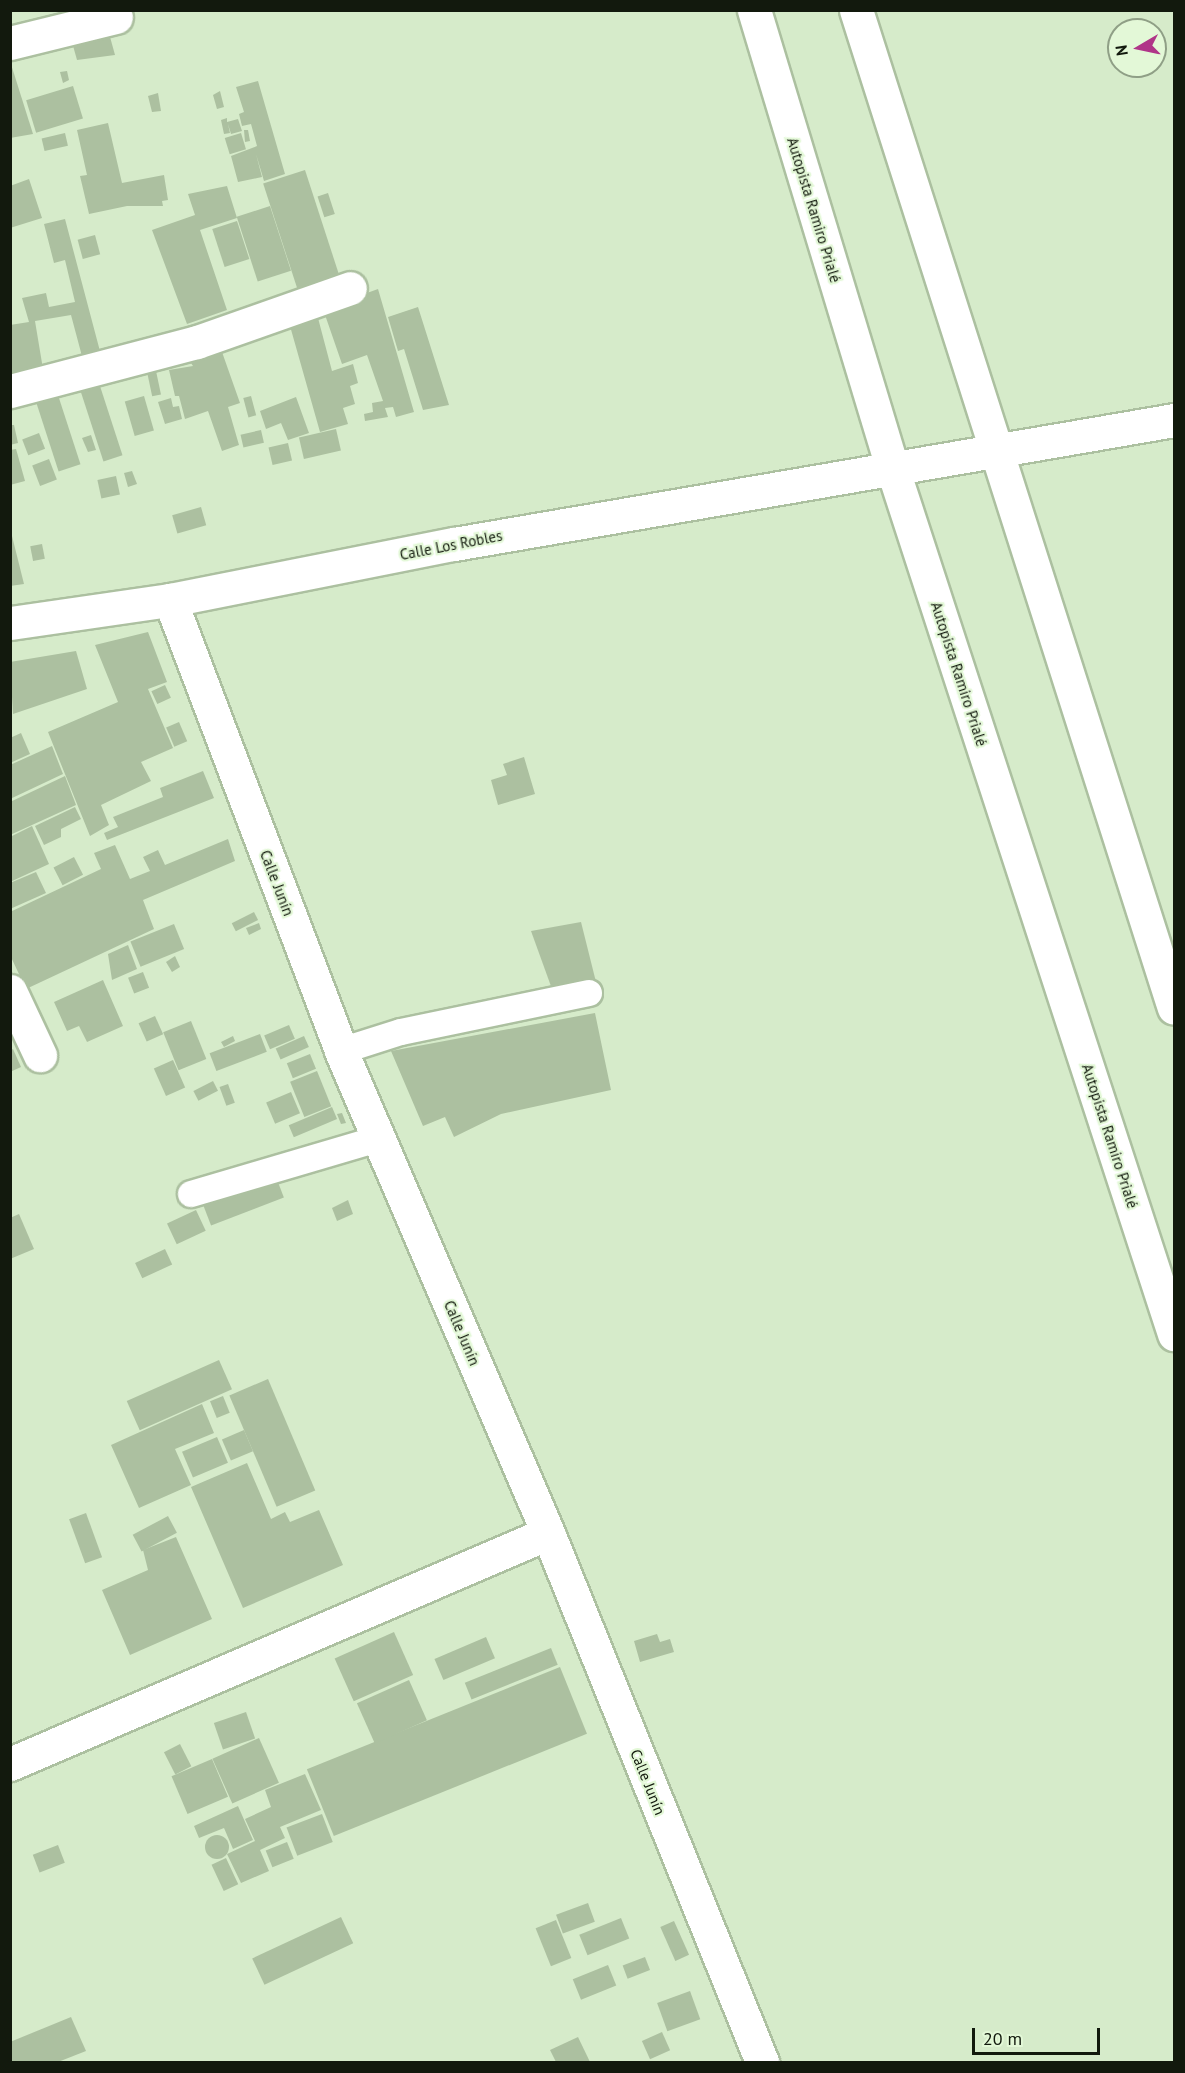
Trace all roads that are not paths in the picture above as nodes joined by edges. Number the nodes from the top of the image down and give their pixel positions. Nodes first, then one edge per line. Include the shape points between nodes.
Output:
1 (754, 10) edge
2 (856, 10) edge
3 (116, 17) dead end
4 (10, 43) edge
5 (350, 288) dead end
6 (10, 391) edge
7 (1174, 420) edge
8 (994, 451) junction
9 (892, 467) junction
10 (170, 600) junction
11 (10, 623) edge
12 (10, 991) edge
13 (589, 993) dead end
14 (1174, 1008) edge
15 (341, 1052) junction
16 (40, 1055) dead end
17 (378, 1139) junction
18 (191, 1194) dead end
19 (1174, 1334) edge
20 (548, 1533) junction
21 (10, 1764) edge
22 (762, 2062) edge

1 - 9 main road, Autopista Ramiro Prialé
2 - 8 main road
3 - 4 main road
5 - 6 main road via 197,342
7 - 8 main road, Calle Los Robles
8 - 9 main road, Calle Los Robles
8 - 14 main road
9 - 10 main road, Calle Los Robles via 454,544
9 - 19 main road, Autopista Ramiro Prialé
10 - 11 main road, Calle Los Robles
10 - 15 main road, Calle Junín
12 - 16 main road
13 - 15 lane via 401,1032
15 - 17 main road, Calle Junín
17 - 18 lane
17 - 20 main road, Calle Junín
20 - 21 main road
20 - 22 main road, Calle Junín

